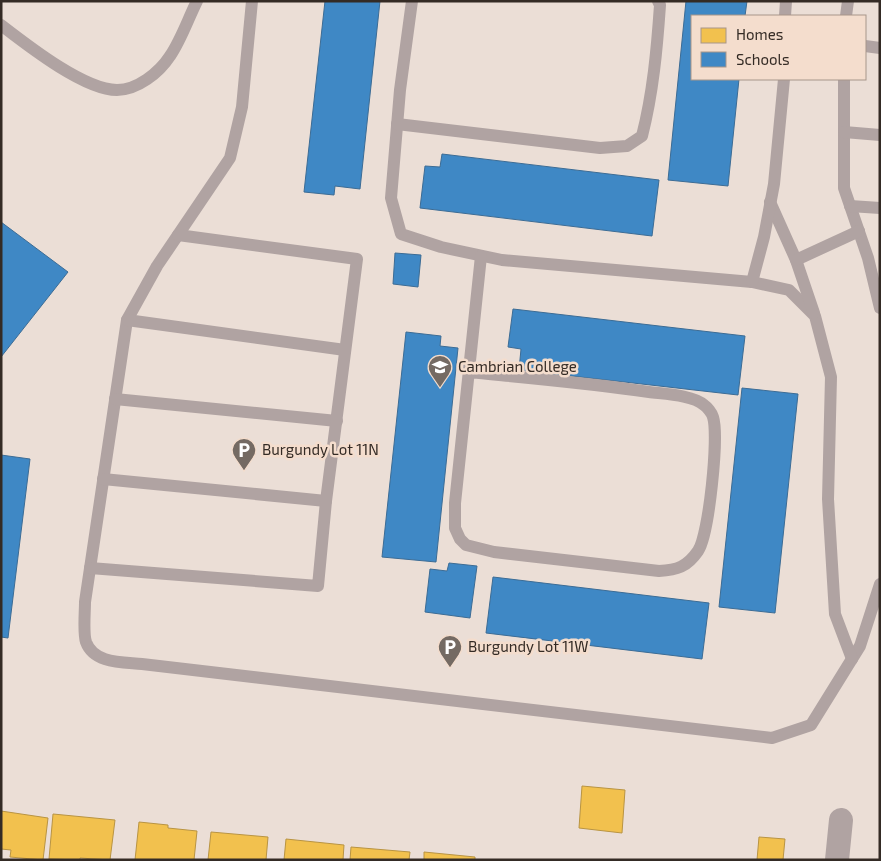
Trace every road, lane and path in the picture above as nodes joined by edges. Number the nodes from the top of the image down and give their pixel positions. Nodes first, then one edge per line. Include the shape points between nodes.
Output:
1 (197, 1) edge
2 (252, 1) edge
3 (412, 1) edge
4 (658, 1) edge
5 (786, 1) edge
6 (848, 1) edge
7 (786, 15) edge
8 (846, 15) edge
9 (1, 25) edge
10 (866, 46) edge
11 (880, 48) edge
12 (784, 80) edge
13 (844, 80) edge
14 (397, 124) junction
15 (844, 132) junction
16 (880, 135) edge
17 (770, 202) junction
18 (850, 206) junction
19 (880, 208) edge
20 (859, 231) junction
21 (178, 235) junction
22 (481, 256) junction
23 (796, 260) junction
24 (752, 282) junction
25 (879, 302) edge
26 (815, 316) junction
27 (127, 320) junction
28 (345, 350) junction
29 (468, 372) junction
30 (115, 399) junction
31 (337, 420) junction
32 (104, 479) junction
33 (326, 501) junction
34 (90, 568) junction
35 (880, 584) edge
36 (852, 659) junction
37 (841, 820) dead end
38 (836, 860) edge

1 - 9 lane via 170,57 151,77 117,90 97,87 41,56
2 - 21 lane via 242,107 230,158
3 - 14 lane
4 - 14 lane via 657,50 648,115 642,136 626,146 600,148
5 - 7 lane
6 - 8 lane
10 - 11 lane
12 - 17 lane
13 - 15 lane
14 - 22 lane via 391,198 401,234
15 - 16 lane
15 - 18 lane via 844,188
17 - 23 lane
17 - 24 lane
18 - 19 lane
18 - 20 lane
20 - 23 lane
20 - 25 lane
21 - 27 lane
21 - 28 lane via 357,259
22 - 24 lane
22 - 29 lane
23 - 26 lane
24 - 26 lane via 789,290
26 - 36 lane via 832,377 828,499 835,614
27 - 28 lane
27 - 30 lane
28 - 31 lane
29 - 29 lane via 455,503 455,528 466,545 494,552 660,571 675,570 688,563 699,550 710,498 715,438 713,415 704,404 686,397 608,386
30 - 31 lane
30 - 32 lane
31 - 33 lane
32 - 33 lane
32 - 34 lane
33 - 34 lane via 318,586
34 - 36 lane via 85,602 85,641 91,652 107,661 772,738 811,725
35 - 36 lane via 860,646
37 - 38 street

